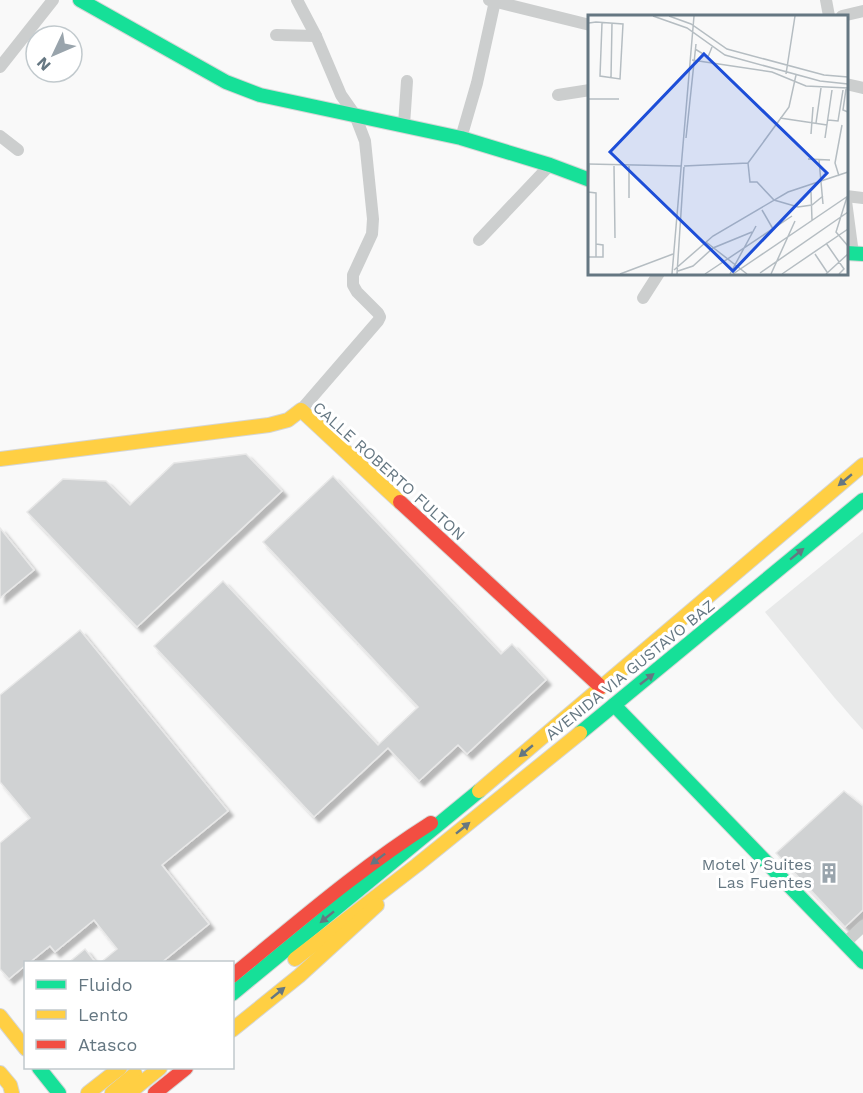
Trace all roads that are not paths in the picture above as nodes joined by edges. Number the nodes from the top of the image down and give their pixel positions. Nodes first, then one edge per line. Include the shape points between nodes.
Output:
1 (53, 0) edge
2 (80, 0) edge
3 (297, 0) edge
4 (826, 0) edge
5 (491, 1) edge
6 (863, 11) edge
7 (830, 15) edge
8 (846, 15) edge
9 (588, 25) edge
10 (276, 35) dead end
11 (316, 36) junction
12 (0, 67) edge
13 (407, 81) dead end
14 (848, 84) edge
15 (863, 88) edge
16 (588, 90) edge
17 (558, 95) dead end
18 (355, 115) junction
19 (404, 125) junction
20 (0, 136) edge
21 (461, 138) junction
22 (18, 150) dead end
23 (550, 165) junction
24 (588, 179) edge
25 (848, 196) edge
26 (863, 198) edge
27 (848, 214) edge
28 (479, 240) dead end
29 (854, 253) edge
30 (658, 274) edge
31 (643, 298) dead end
32 (302, 410) junction
33 (0, 459) edge
34 (863, 465) edge
35 (863, 500) edge
36 (601, 687) junction
37 (614, 705) junction
38 (463, 805) junction
39 (417, 865) junction
40 (863, 926) edge
41 (844, 944) junction
42 (863, 962) edge
43 (234, 974) edge
44 (234, 992) edge
45 (234, 1008) edge
46 (0, 1016) edge
47 (234, 1028) edge
48 (24, 1046) edge
49 (40, 1069) edge
50 (119, 1069) edge
51 (142, 1069) edge
52 (159, 1069) edge
53 (185, 1069) edge
54 (0, 1073) edge
55 (12, 1093) edge
56 (59, 1093) edge
57 (88, 1093) edge
58 (112, 1093) edge
59 (129, 1093) edge
60 (155, 1093) edge

1 - 12 street
2 - 18 main road via 242,89
3 - 11 street
4 - 7 street
5 - 9 street
5 - 21 street via 477,83
6 - 8 street
10 - 11 street
11 - 18 street via 341,95
13 - 19 street
14 - 15 street
16 - 17 street
18 - 19 main road
18 - 32 street via 365,141 373,219 372,234 353,275 353,285 380,317
19 - 21 main road
20 - 22 street
21 - 23 main road
23 - 24 main road
23 - 28 street
25 - 26 street
27 - 29 street
30 - 31 street
32 - 33 main road, CALLE ROBERTO FULTON via 288,420 269,425
32 - 36 main road, CALLE ROBERTO FULTON
34 -> 36 main road, AVENIDA VIA GUSTAVO BAZ
37 -> 35 main road, AVENIDA VIA GUSTAVO BAZ
36 -> 38 main road, AVENIDA VIA GUSTAVO BAZ
39 -> 37 main road, AVENIDA VIA GUSTAVO BAZ
37 - 41 main road
38 -> 43 main road, AVENIDA VIA GUSTAVO BAZ via 386,852
38 -> 44 main road, AVENIDA VIA GUSTAVO BAZ
39 - 45 main road, AVENIDA VIA GUSTAVO BAZ
47 -> 39 main road, AVENIDA VIA GUSTAVO BAZ via 299,976
40 - 41 street
41 - 42 main road
46 - 48 main road
49 - 56 main road
50 - 57 main road
51 - 58 main road
52 - 59 main road
53 - 60 main road
54 - 55 main road

